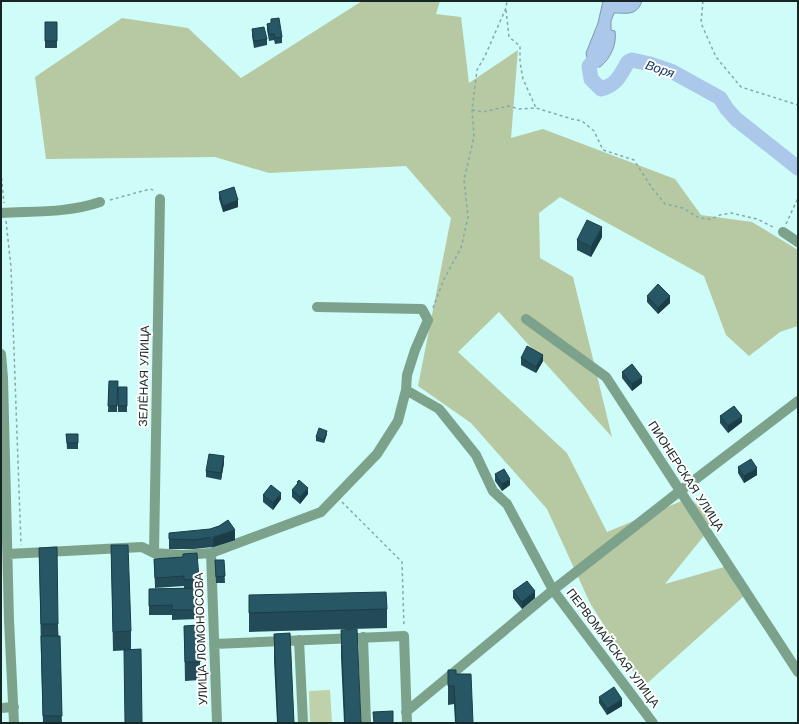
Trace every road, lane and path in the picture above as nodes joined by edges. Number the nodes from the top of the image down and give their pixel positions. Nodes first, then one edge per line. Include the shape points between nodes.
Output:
1 (507, 1) edge
2 (703, 1) edge
3 (506, 8) junction
4 (798, 105) edge
5 (536, 108) junction
6 (472, 110) junction
7 (1, 172) edge
8 (798, 198) edge
9 (160, 199) joint
10 (100, 202) joint
11 (3, 213) edge
12 (783, 232) junction
13 (798, 242) edge
14 (317, 307) dead end
15 (526, 319) dead end
16 (428, 320) junction
17 (1, 354) edge
18 (406, 390) junction
19 (2, 395) edge
20 (798, 401) edge
21 (680, 491) junction
22 (336, 497) junction
23 (21, 553) junction
24 (154, 553) junction
25 (211, 553) junction
26 (8, 554) junction
27 (552, 590) junction
28 (5, 620) edge
29 (404, 636) junction
30 (363, 638) junction
31 (300, 640) junction
32 (6, 643) edge
33 (214, 644) junction
34 (798, 672) edge
35 (14, 707) junction
36 (1, 708) edge
37 (406, 712) junction
38 (14, 723) edge
39 (217, 723) edge
40 (303, 723) edge
41 (366, 723) edge
42 (407, 723) edge
43 (653, 723) edge

1 - 3 path
2 - 4 path via 701,23 716,58 741,87
3 - 5 path via 509,37 520,46 524,79
3 - 6 path via 477,70
5 - 6 path via 519,109 508,106 483,112
5 - 12 path via 582,121 594,131 603,150 634,160 665,204 683,208 699,218 711,219 731,213 758,219
6 - 16 path via 474,137 464,180 468,217 460,248 444,279
7 - 11 path
8 - 12 path
9 - 10 path via 159,193 150,189
9 - 24 street, ЗЕЛЁНАЯ УЛИЦА
10 - 11 street via 53,212
11 - 23 path via 11,267
12 - 13 street
14 - 16 street via 422,309
15 - 21 street, ПИОНЕРСКАЯ УЛИЦА via 606,377
16 - 18 street via 414,350
17 - 19 street
18 - 22 street via 398,421 377,454
18 - 27 street, ПЕРВОМАЙСКАЯ УЛИЦА via 439,410 476,455 493,491 507,504
19 - 26 street
20 - 21 street
21 - 27 street
21 - 34 street, ПИОНЕРСКАЯ УЛИЦА
22 - 25 street via 321,512
22 - 29 path via 402,562
23 - 24 street via 142,547
23 - 26 street
24 - 25 street
25 - 33 street, УЛИЦА ЛОМОНОСОВА
26 - 28 street
27 - 37 street
27 - 43 street, ПЕРВОМАЙСКАЯ УЛИЦА
28 - 32 street
29 - 30 street
29 - 37 street
30 - 31 street
30 - 41 street
31 - 33 street
31 - 40 street
32 - 35 street
33 - 39 street, УЛИЦА ЛОМОНОСОВА
35 - 36 street
35 - 38 street
37 - 42 street

